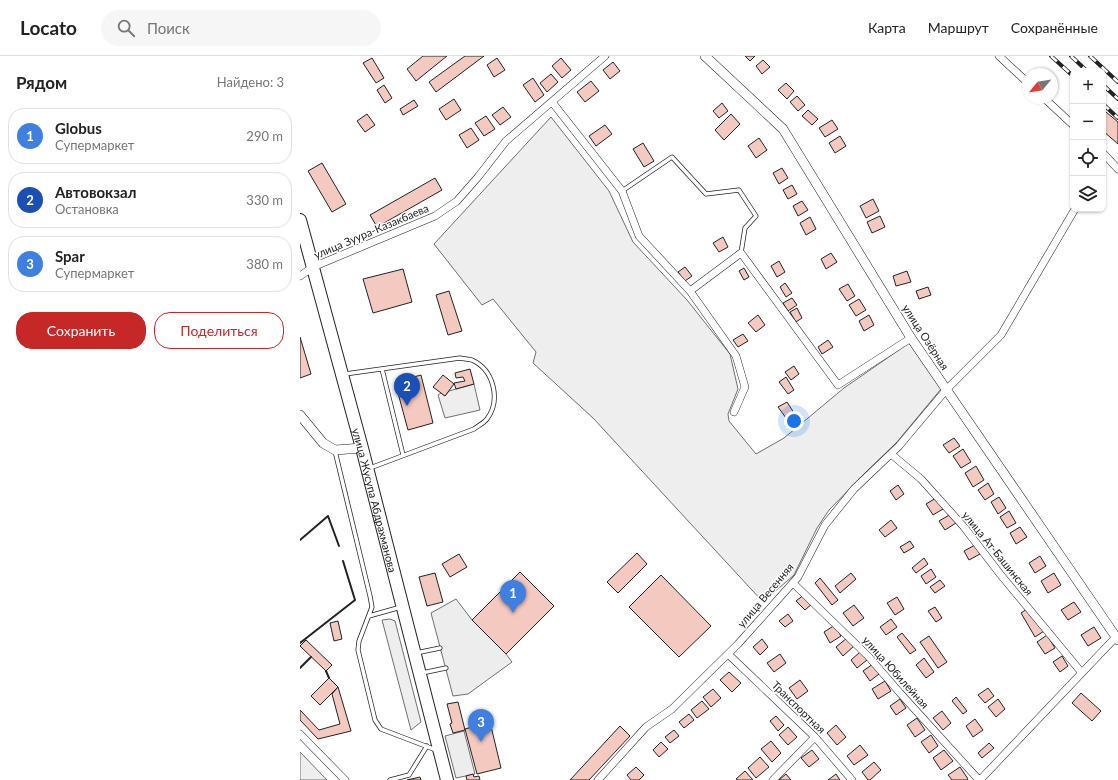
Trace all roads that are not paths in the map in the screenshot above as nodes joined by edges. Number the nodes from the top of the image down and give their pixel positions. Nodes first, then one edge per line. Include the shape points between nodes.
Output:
1 (606, 56) edge
2 (705, 56) edge
3 (999, 56) edge
4 (1022, 77) edge
5 (552, 102) junction
6 (1050, 104) edge
7 (1070, 122) edge
8 (1106, 158) edge
9 (1118, 169) edge
10 (622, 191) junction
11 (1073, 212) edge
12 (300, 220) edge
13 (741, 253) junction
14 (313, 267) junction
15 (300, 276) edge
16 (690, 291) junction
17 (911, 338) junction
18 (382, 370) junction
19 (342, 375) junction
20 (946, 390) junction
21 (734, 412) dead end
22 (300, 415) edge
23 (362, 448) junction
24 (335, 450) junction
25 (891, 454) junction
26 (403, 456) junction
27 (367, 469) junction
28 (793, 583) junction
29 (402, 607) junction
30 (368, 616) junction
31 (1117, 639) edge
32 (440, 648) dead end
33 (414, 653) junction
34 (728, 654) junction
35 (446, 668) dead end
36 (1082, 673) junction
37 (419, 674) junction
38 (300, 734) edge
39 (815, 737) junction
40 (427, 746) junction
41 (440, 751) junction
42 (345, 780) edge
43 (390, 780) edge
44 (447, 780) edge
45 (598, 780) edge
46 (773, 780) edge
47 (852, 780) edge
48 (980, 780) edge

1 - 5 street, улица Зуура-Казакбаева
2 - 17 street, улица Озёрная via 782,129
3 - 4 street
5 - 10 street
5 - 14 street, улица Зуура-Казакбаева via 506,141 457,201 436,216
6 - 7 street
8 - 9 street
10 - 13 lane via 672,157 706,194 739,190 756,216 745,228
10 - 16 street via 639,236
11 - 20 street, улица Весенняя via 1001,335
12 - 14 highway, улица Жусупа Абдрахманова
13 - 16 street
13 - 17 street via 838,385
14 - 15 street, улица Зуура-Казакбаева
14 - 19 highway, улица Жусупа Абдрахманова
16 - 21 street via 736,356 745,387
17 - 20 street, улица Озёрная
18 - 19 lane
18 - 26 lane
18 - 26 lane via 460,358 472,360 482,366 494,386 494,404 486,420 474,429
19 - 23 highway, улица Жусупа Абдрахманова
20 - 25 street, улица Весенняя
20 - 31 street, улица Озёрная
22 - 24 street via 323,443
23 - 24 street
23 - 27 highway, улица Жусупа Абдрахманова
24 - 30 lane via 370,596 372,607
25 - 28 street, улица Весенняя via 854,489 825,525
25 - 36 street, улица Ат-Башинская via 921,479 964,527
26 - 27 lane
27 - 29 highway, улица Жусупа Абдрахманова
28 - 34 street, улица Весенняя
28 - 48 street, улица Юбилейная via 868,656
29 - 30 lane
29 - 33 highway, улица Жусупа Абдрахманова
30 - 40 lane via 358,650 375,720 382,729
31 - 36 street
32 - 33 lane
33 - 37 highway, улица Жусупа Абдрахманова
34 - 39 street, Транспортная
34 - 45 street, улица Весенняя via 672,709 646,727
35 - 37 lane
36 - 48 street
37 - 41 highway, улица Жусупа Абдрахманова
38 - 42 street
39 - 46 street
39 - 47 street, Транспортная
40 - 41 lane
40 - 43 lane via 409,775
41 - 44 highway, улица Жусупа Абдрахманова

